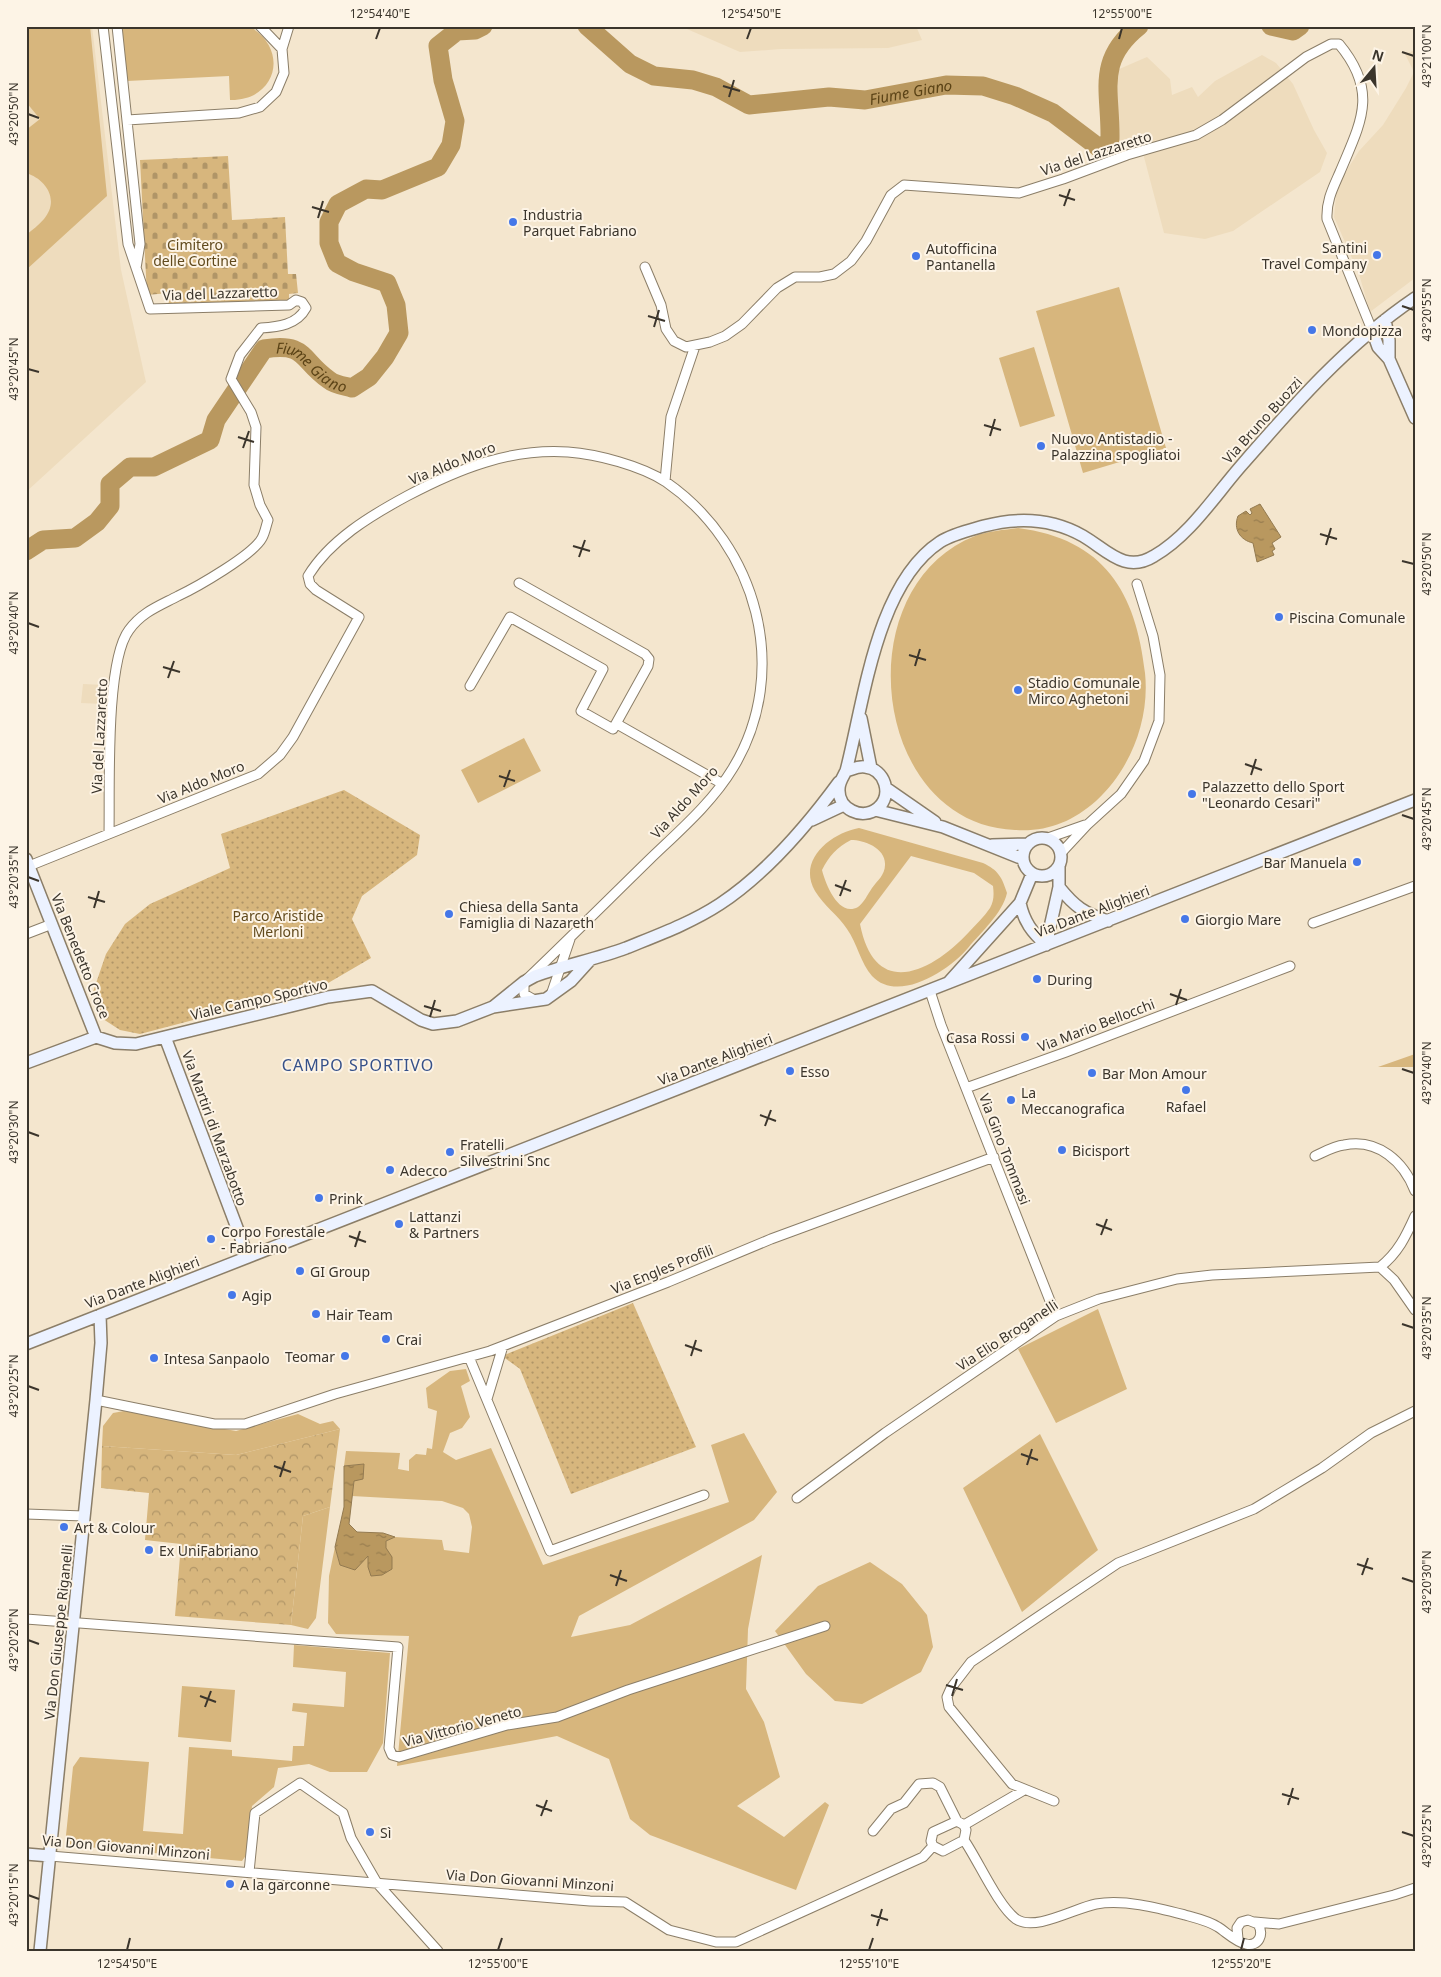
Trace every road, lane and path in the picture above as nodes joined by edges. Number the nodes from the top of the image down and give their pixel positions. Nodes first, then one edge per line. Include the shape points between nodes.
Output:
1 (103, 26) edge
2 (117, 26) edge
3 (260, 26) edge
4 (288, 26) edge
5 (282, 49) junction
6 (127, 120) junction
7 (645, 267) dead end
8 (135, 270) junction
9 (1415, 298) edge
10 (1385, 320) junction
11 (1372, 330) junction
12 (695, 346) junction
13 (1388, 359) junction
14 (1415, 418) edge
15 (665, 481) junction
16 (519, 583) dead end
17 (1137, 584) dead end
18 (470, 686) dead end
19 (861, 715) junction
20 (617, 724) junction
21 (871, 768) junction
22 (843, 776) junction
23 (721, 784) junction
24 (886, 788) junction
25 (1415, 800) edge
26 (844, 805) junction
27 (876, 810) junction
28 (810, 821) junction
29 (1087, 825) junction
30 (942, 827) junction
31 (109, 833) junction
32 (1048, 838) junction
33 (1028, 844) junction
34 (989, 846) junction
35 (1062, 853) junction
36 (1023, 859) junction
37 (27, 864) edge
38 (1059, 867) junction
39 (1032, 874) junction
40 (1415, 886) edge
41 (1059, 887) junction
42 (1020, 903) junction
43 (1108, 921) junction
44 (1313, 923) dead end
45 (52, 924) junction
46 (26, 934) edge
47 (571, 936) junction
48 (1046, 945) junction
49 (590, 960) junction
50 (1290, 966) dead end
51 (561, 968) junction
52 (524, 982) junction
53 (947, 985) junction
54 (930, 991) junction
55 (551, 995) junction
56 (536, 1001) junction
57 (493, 1007) junction
58 (96, 1037) junction
59 (165, 1037) junction
60 (26, 1063) edge
61 (966, 1088) junction
62 (1315, 1156) dead end
63 (994, 1157) junction
64 (1415, 1191) edge
65 (1415, 1216) edge
66 (248, 1257) junction
67 (1380, 1267) junction
68 (1415, 1310) edge
69 (100, 1315) junction
70 (1056, 1316) junction
71 (26, 1344) edge
72 (503, 1346) junction
73 (469, 1357) junction
74 (487, 1398) junction
75 (96, 1400) junction
76 (1415, 1411) edge
77 (704, 1495) dead end
78 (797, 1498) dead end
79 (26, 1514) edge
80 (84, 1516) junction
81 (26, 1619) edge
82 (74, 1622) junction
83 (825, 1626) dead end
84 (1024, 1790) junction
85 (1054, 1801) dead end
86 (960, 1823) junction
87 (873, 1832) dead end
88 (964, 1840) junction
89 (933, 1846) junction
90 (26, 1854) edge
91 (50, 1856) junction
92 (249, 1872) junction
93 (376, 1883) junction
94 (1415, 1888) edge
95 (1255, 1922) junction
96 (1279, 1924) junction
97 (1238, 1925) junction
98 (1216, 1926) junction
99 (1240, 1941) junction
100 (1257, 1943) edge
101 (40, 1951) edge
102 (438, 1951) edge
103 (1247, 1951) edge

1 - 8 street, Via del Lazzaretto via 128,244
2 - 6 street
3 - 5 street
4 - 5 street
5 - 6 street via 284,74 276,92 260,106 239,113
6 - 8 street via 140,244
7 - 12 street via 661,305 666,328 674,341
8 - 31 street, Via del Lazzaretto via 150,309 289,305 296,300 306,308 292,322 261,328 240,355 231,379 256,427 254,485 268,520 262,540 238,561 148,610 128,631 117,664 111,721
9 - 10 street, Via Bruno Buozzi
10 - 11 street, Via Bruno Buozzi
10 - 13 street
11 - 12 street, Via del Lazzaretto via 1327,219 1326,205 1361,123 1364,105 1356,70 1339,44 1330,44 1306,57 1222,120 1196,135 1127,155 1064,179 1019,193 904,185 891,195 851,261 834,274 795,277 777,288 742,324 725,336
11 - 13 street via 1378,347
11 - 19 street, Via Bruno Buozzi via 1312,386 1184,532 1153,557 1135,564 1119,561 1062,526 1026,519 1006,520 941,542 915,565 882,626
12 - 15 street via 671,416
13 - 14 street
15 - 23 street, Via Aldo Moro via 699,508 726,541 745,576 757,610 761,643 758,703 747,738 733,768
15 - 31 street, Via Aldo Moro via 605,459 569,452 503,456 432,483 354,529 319,558 308,576 316,590 359,617 280,755 258,774
16 - 20 street via 649,659
17 - 29 street via 1153,636 1160,676 1159,721 1144,761 1122,794
18 - 20 street via 510,617 603,669 581,711 613,730
19 - 21 street
19 - 22 street
20 - 23 street
21 - 22 street via 857,767
21 - 24 street via 882,777
22 - 26 street via 839,794
22 - 28 street, Viale Campo Sportivo
23 - 47 street, Via Aldo Moro via 678,832
24 - 27 street
24 - 30 street
25 - 43 street, Via Dante Alighieri
26 - 27 street via 861,814
26 - 28 street, Viale Campo Sportivo
27 - 30 street
28 - 49 street, Viale Campo Sportivo via 756,876 720,904 685,924
29 - 32 street
29 - 35 street
30 - 34 street
31 - 37 street, Via Aldo Moro
32 - 33 street via 1037,838
32 - 35 street
33 - 34 street
33 - 36 street
34 - 36 street
35 - 38 street
36 - 39 street
37 - 45 street, Via Benedetto Croce
38 - 39 street via 1056,872 1044,876
38 - 41 street
39 - 42 street
40 - 44 street
41 - 43 street via 1072,904 1086,914
41 - 48 street
42 - 48 street via 1023,917 1032,932
42 - 53 street
43 - 48 street, Via Dante Alighieri
45 - 46 street
45 - 58 street, Via Benedetto Croce
47 - 51 street, Via Aldo Moro
47 - 52 street, Via Aldo Moro
48 - 53 street, Via Dante Alighieri
49 - 51 street, Viale Campo Sportivo
49 - 55 street, Viale Campo Sportivo via 571,981
50 - 61 street, Via Mario Bellocchi
51 - 52 street, Viale Campo Sportivo
51 - 55 street
52 - 56 street via 524,994
52 - 57 street, Viale Campo Sportivo
53 - 54 street, Via Dante Alighieri
54 - 61 street, Via Gino Tommasi
54 - 66 street, Via Dante Alighieri
55 - 56 street, Viale Campo Sportivo
56 - 57 street, Viale Campo Sportivo
57 - 59 street, Viale Campo Sportivo via 457,1021 433,1024 413,1017 372,991 328,997
58 - 59 street, Viale Campo Sportivo via 115,1043 136,1044
58 - 60 street
59 - 66 street, Via Martiri di Marzabotto
61 - 63 street, Via Gino Tommasi
62 - 64 street via 1344,1144 1379,1148 1399,1162
63 - 70 street, Via Gino Tommasi
63 - 72 street, Via Engles Profili via 771,1239
65 - 67 street via 1405,1239
66 - 69 street, Via Dante Alighieri
67 - 68 street via 1394,1280
67 - 70 street, Via Elio Broganelli via 1177,1279 1098,1299
69 - 71 street, Via Dante Alighieri
69 - 75 street, Via Don Giuseppe Riganelli
70 - 78 street, Via Elio Broganelli
72 - 73 street, Via Engles Profili
72 - 74 street
73 - 74 street
73 - 75 street, Via Engles Profili via 335,1394 244,1424 214,1424
74 - 77 street via 550,1551
75 - 80 street, Via Don Giuseppe Riganelli
76 - 84 street via 1370,1433 1322,1468 1254,1509 1118,1563 971,1662 951,1688 947,1697 948,1707 1003,1775
79 - 80 street
80 - 82 street, Via Don Giuseppe Riganelli
81 - 82 street, Via Vittorio Veneto
82 - 83 street, Via Vittorio Veneto via 398,1647 389,1748 392,1755 399,1757 500,1726 557,1717 628,1690
82 - 91 street, Via Don Giuseppe Riganelli
84 - 85 street
84 - 86 street
86 - 87 street via 940,1787 933,1783 920,1784 904,1803 891,1809
86 - 88 street via 966,1830
86 - 89 street via 933,1832
88 - 89 street via 943,1851
88 - 98 street via 1003,1904 1023,1922 1042,1921 1085,1907 1114,1902 1185,1915
89 - 93 street, Via Don Giovanni Minzoni via 918,1859 736,1942 716,1942 669,1930 626,1902
90 - 91 street, Via Don Giovanni Minzoni
91 - 92 street, Via Don Giovanni Minzoni
91 - 101 street, Via Don Giuseppe Riganelli
92 - 93 street, Via Don Giovanni Minzoni
92 - 93 street via 255,1813 300,1784 343,1813 351,1838
93 - 102 street
94 - 96 street
95 - 96 street
95 - 97 street via 1248,1920
95 - 100 street via 1260,1928
96 - 100 street
97 - 98 street
97 - 99 street via 1236,1932
98 - 99 street
99 - 100 street via 1248,1945
99 - 103 street

